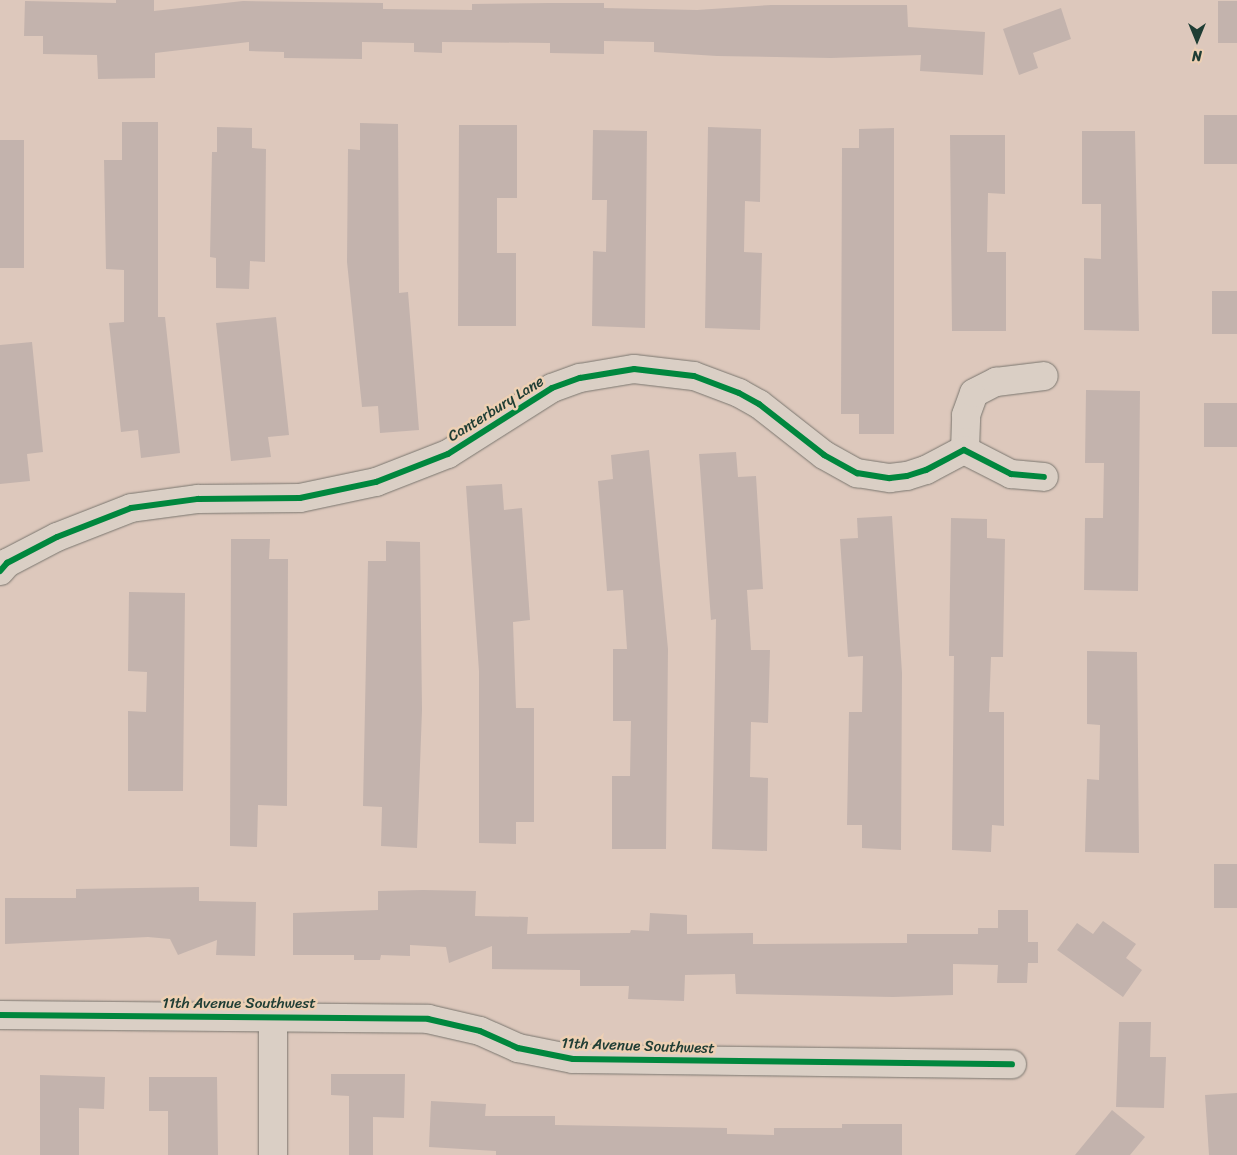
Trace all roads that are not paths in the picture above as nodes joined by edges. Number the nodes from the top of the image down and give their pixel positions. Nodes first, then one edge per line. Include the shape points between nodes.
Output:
1 (1044, 376) dead end
2 (965, 450) junction
3 (1044, 477) dead end
4 (0, 571) edge
5 (0, 1016) edge
6 (272, 1017) junction
7 (1012, 1064) dead end
8 (273, 1155) edge

1 - 2 street via 996,382 974,393 966,415
2 - 3 street via 1011,474
2 - 4 street, Canterbury Lane via 907,476 890,478 858,473 824,455 759,404 716,382 663,370 608,372 552,388 448,454 376,482 300,498 181,500 131,508 57,537 7,563
5 - 6 street, 11th Avenue Southwest
6 - 7 street, 11th Avenue Southwest via 402,1018 451,1022 518,1048 573,1059
6 - 8 street

